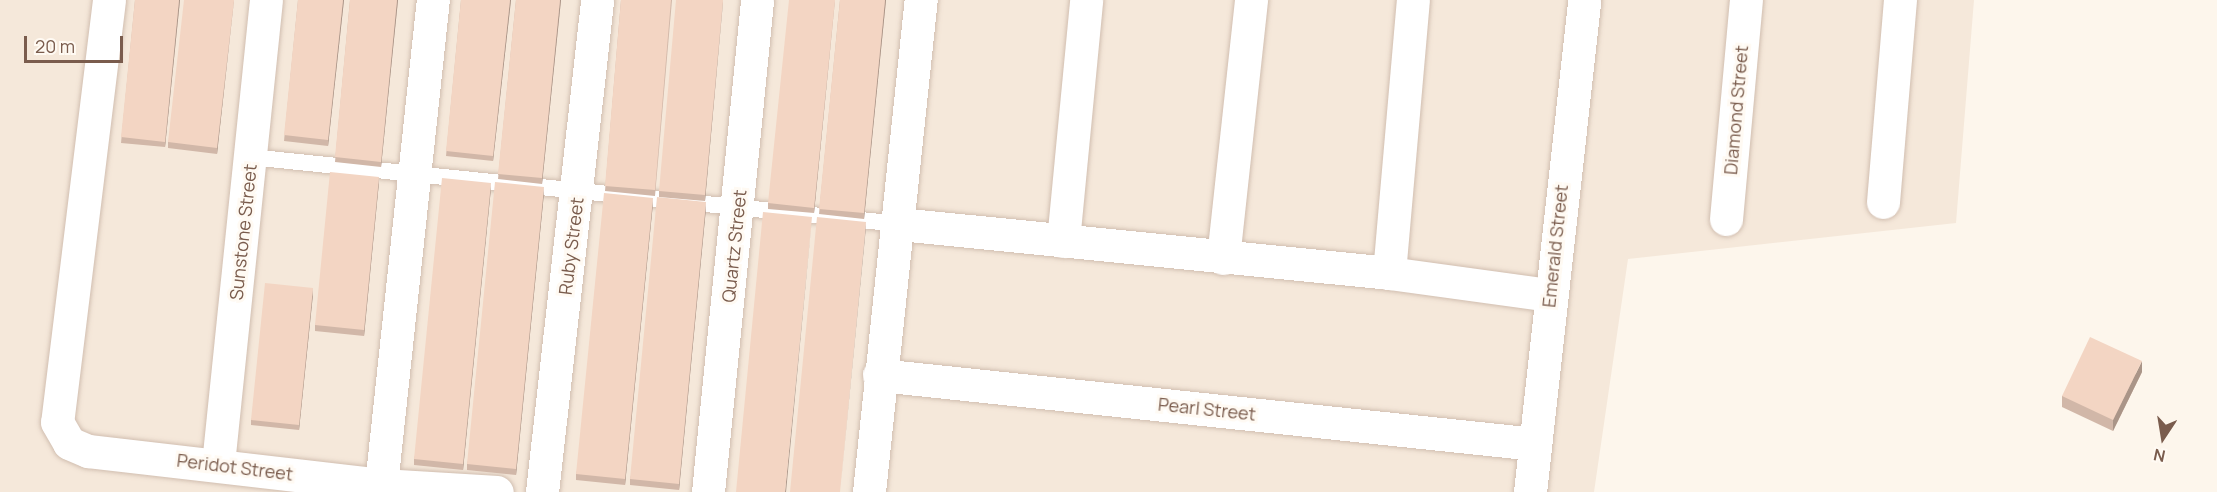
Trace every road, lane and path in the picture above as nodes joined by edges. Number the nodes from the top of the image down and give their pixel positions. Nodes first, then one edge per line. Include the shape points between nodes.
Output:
1 (110, 0) edge
2 (266, 0) edge
3 (433, 0) edge
4 (597, 0) edge
5 (757, 0) edge
6 (921, 0) edge
7 (1086, 0) edge
8 (1251, 0) edge
9 (1413, 0) edge
10 (1584, 0) edge
11 (1746, 0) edge
12 (1899, 0) edge
13 (250, 157) junction
14 (415, 177) junction
15 (577, 193) junction
16 (1883, 202) dead end
17 (738, 209) junction
18 (1726, 219) dead end
19 (899, 224) junction
20 (1063, 241) junction
21 (1223, 258) junction
22 (1389, 273) junction
23 (1549, 295) junction
24 (879, 375) junction
25 (1535, 444) junction
26 (218, 464) junction
27 (381, 485) junction
28 (497, 492) edge
29 (542, 492) edge
30 (708, 492) edge
31 (868, 492) edge
32 (1530, 492) edge

1 - 26 street, Peridot Street via 57,422 69,443 88,451
2 - 13 street, Sunstone Street
3 - 14 street
4 - 15 street, Ruby Street
5 - 17 street, Quartz Street
6 - 19 street
7 - 20 street
8 - 21 street
9 - 22 street
10 - 23 street, Emerald Street
11 - 18 street, Diamond Street
12 - 16 street
13 - 14 lane
13 - 26 street, Sunstone Street
14 - 15 lane
14 - 27 street
15 - 17 lane
15 - 29 street, Ruby Street
17 - 19 lane
17 - 30 street, Quartz Street
19 - 20 street
19 - 24 street
20 - 21 street
21 - 22 street
22 - 23 street
23 - 25 street, Emerald Street
24 - 25 street, Pearl Street
24 - 31 street
25 - 32 street, Emerald Street
26 - 27 street, Peridot Street
27 - 28 street, Peridot Street

